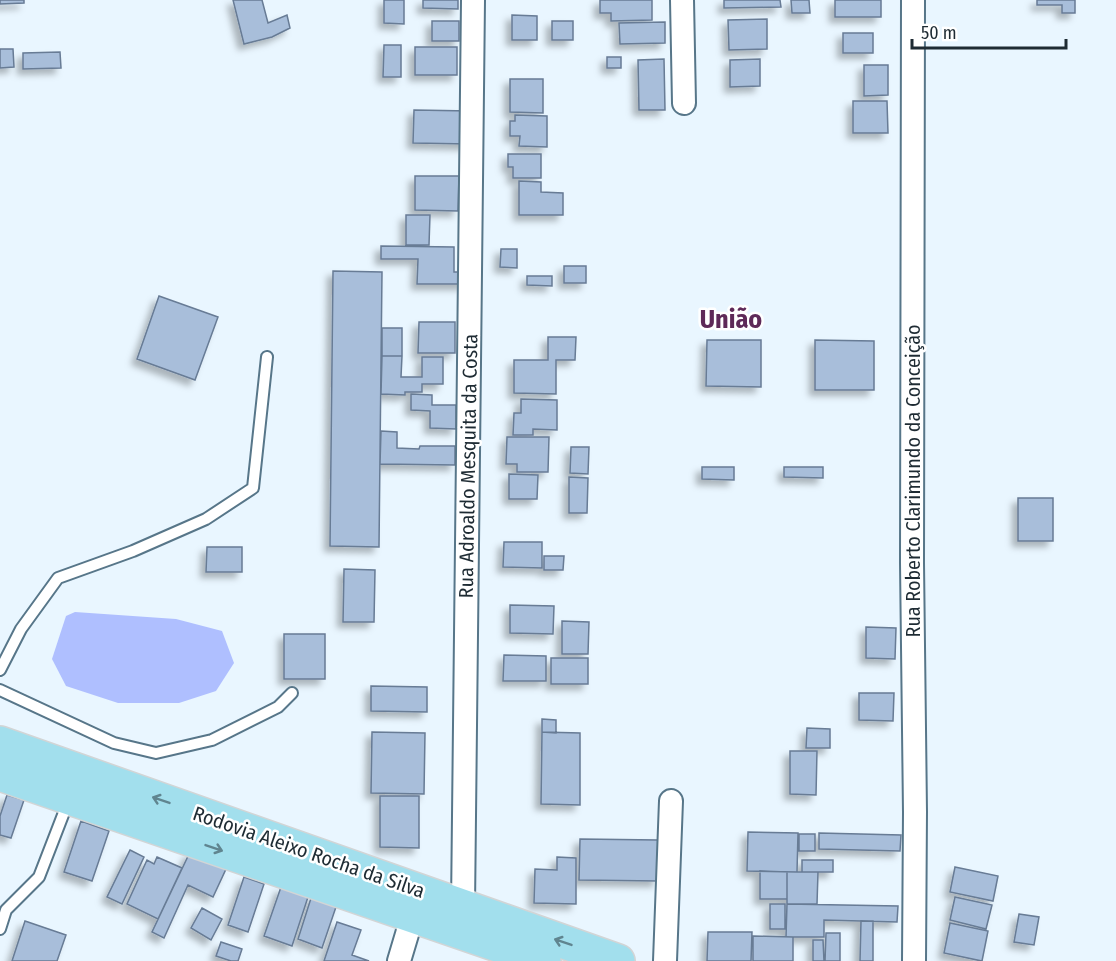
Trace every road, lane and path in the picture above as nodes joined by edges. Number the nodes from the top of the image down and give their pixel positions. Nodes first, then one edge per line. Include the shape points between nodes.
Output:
1 (473, 0) edge
2 (682, 0) edge
3 (913, 0) edge
4 (684, 103) dead end
5 (267, 357) dead end
6 (0, 670) edge
7 (0, 690) edge
8 (292, 693) dead end
9 (0, 743) edge
10 (0, 774) edge
11 (69, 798) junction
12 (671, 801) dead end
13 (416, 903) junction
14 (460, 919) junction
15 (0, 929) edge
16 (399, 961) edge
17 (544, 961) edge
18 (618, 961) edge
19 (664, 961) edge
20 (914, 961) edge

1 - 14 street, Rua Adroaldo Mesquita da Costa
2 - 4 street
3 - 20 street, Rua Roberto Clarimundo da Conceição
5 - 6 lane via 254,488 206,519 58,578 21,629
7 - 8 lane via 114,743 156,753 213,740 278,707
13 -> 9 main road, Rodovia Aleixo Rocha da Silva
10 - 11 main road, Rodovia Aleixo Rocha da Silva
11 -> 13 main road, Rodovia Aleixo Rocha da Silva
11 - 15 lane via 39,877 6,910
12 - 19 street
13 - 14 main road, Rodovia Aleixo Rocha da Silva
13 - 16 street
14 - 17 main road, Rodovia Aleixo Rocha da Silva
18 -> 14 main road, Rodovia Aleixo Rocha da Silva

